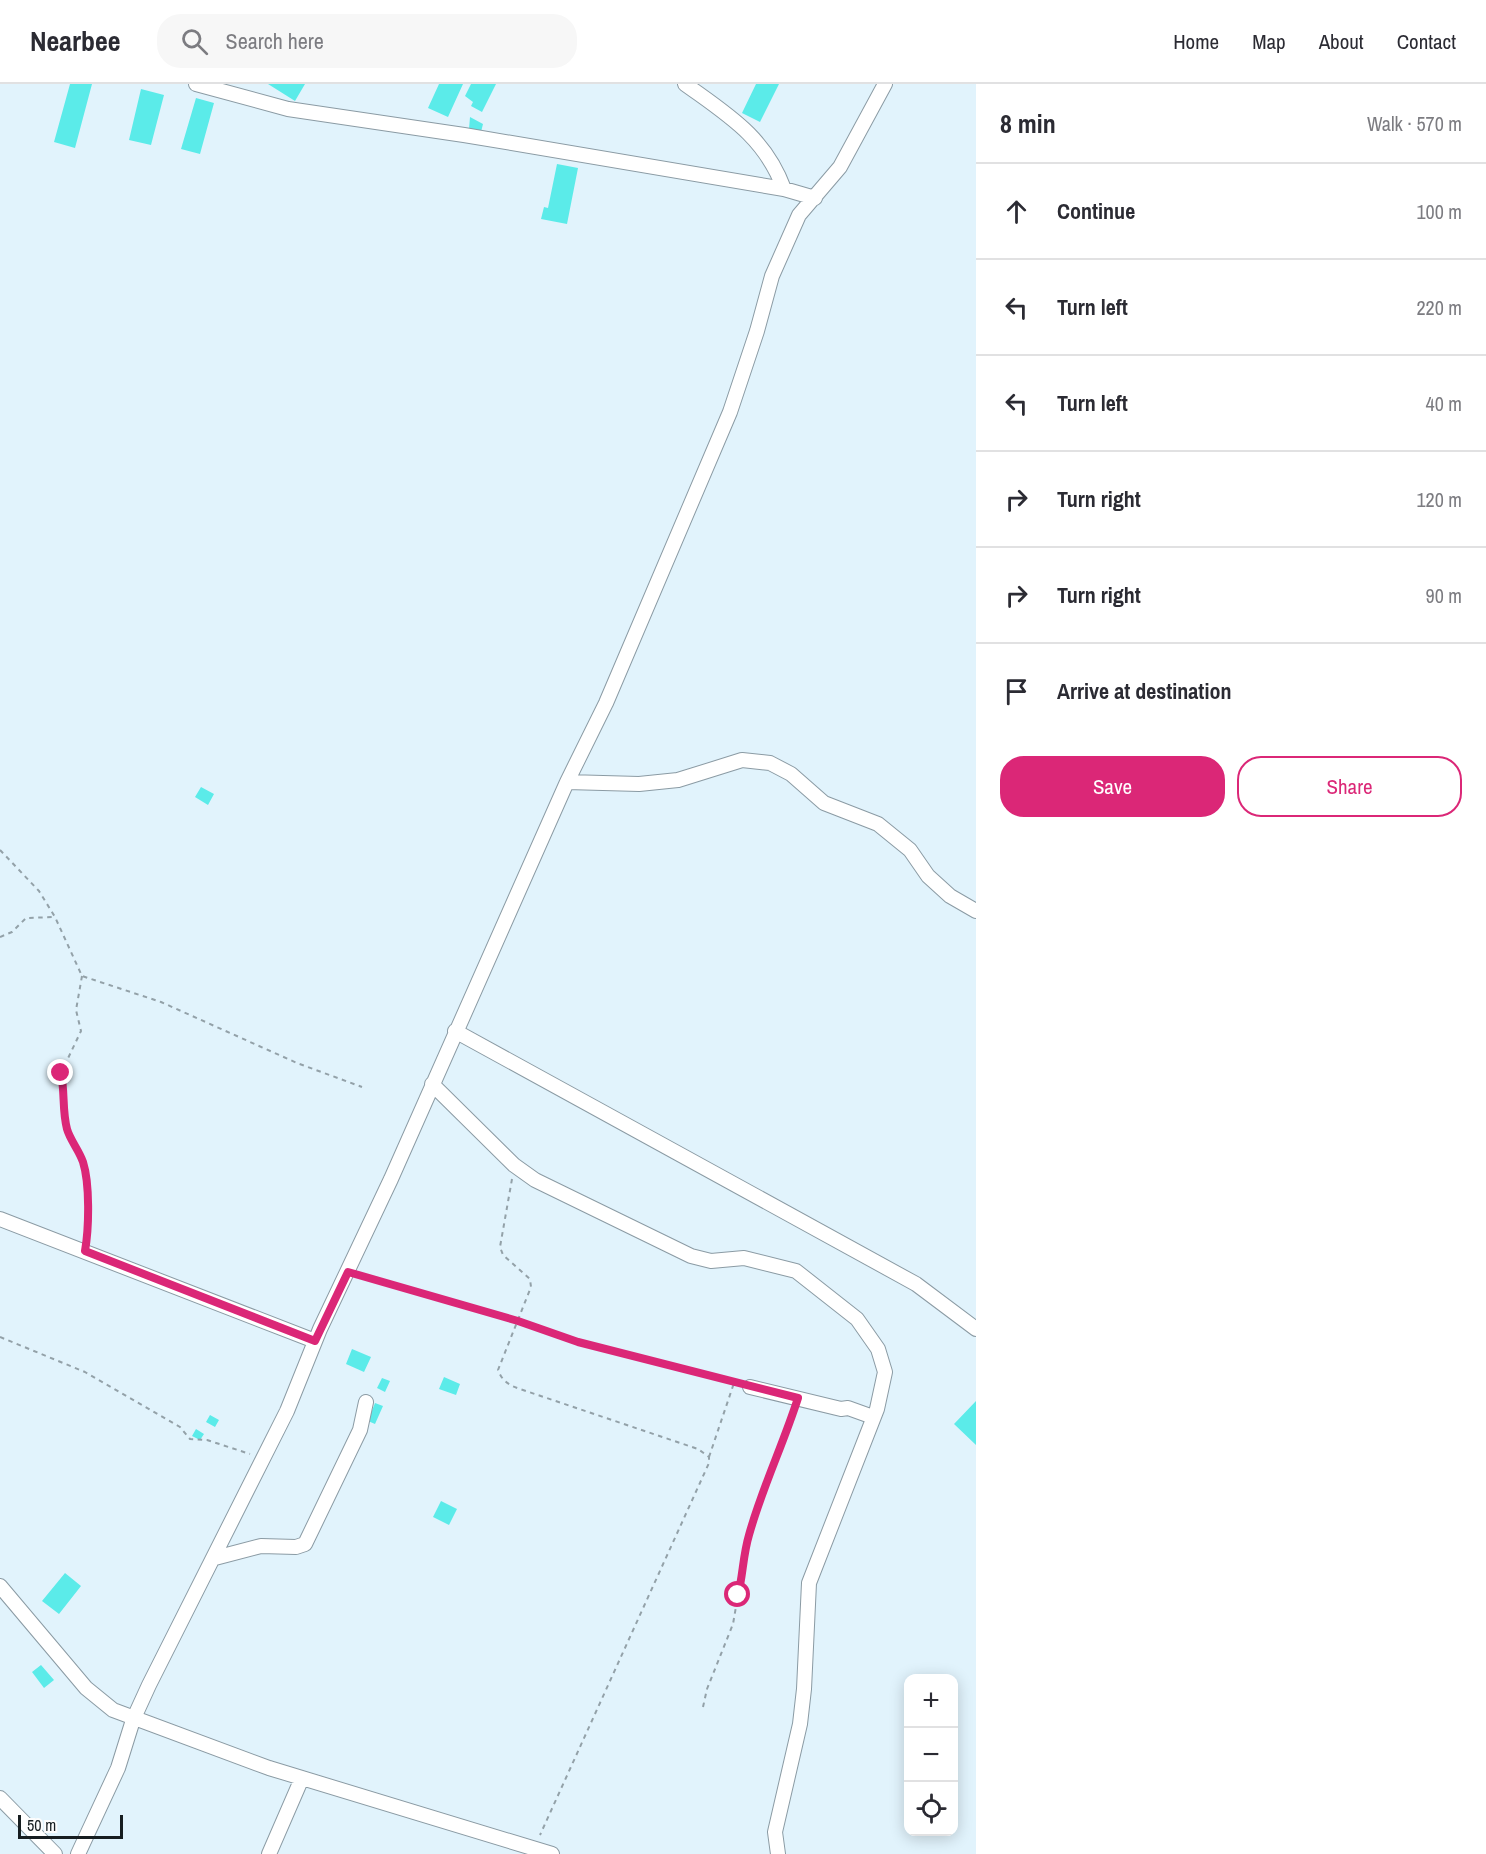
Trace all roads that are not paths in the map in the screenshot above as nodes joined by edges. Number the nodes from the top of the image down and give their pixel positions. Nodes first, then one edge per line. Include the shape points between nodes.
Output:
1 (196, 84) edge
2 (685, 84) edge
3 (885, 84) edge
4 (784, 189) junction
5 (815, 198) junction
6 (567, 782) junction
7 (976, 911) edge
8 (455, 1031) junction
9 (432, 1084) junction
10 (0, 1219) edge
11 (976, 1329) edge
12 (315, 1341) junction
13 (750, 1387) road end
14 (366, 1402) dead end
15 (873, 1417) junction
16 (215, 1558) junction
17 (0, 1586) edge
18 (133, 1720) junction
19 (302, 1778) junction
20 (0, 1798) edge
21 (55, 1854) edge
22 (78, 1854) edge
23 (268, 1854) edge
24 (552, 1854) edge
25 (778, 1854) edge

1 - 4 street via 288,109
2 - 4 street via 736,121 761,146
3 - 5 street via 840,167
4 - 5 street
5 - 6 street via 799,214 772,276 730,412 606,703
6 - 7 street via 639,784 678,780 742,760 770,763 791,774 824,803 878,824 910,850 928,876 950,896
6 - 8 street
8 - 9 street
8 - 11 street via 916,1284
9 - 12 street
9 - 15 street via 514,1165 536,1180 691,1256 711,1261 744,1258 796,1271 858,1319 878,1349 885,1372
10 - 12 street
12 - 16 street via 287,1411
13 - 15 street
14 - 16 street via 360,1430 305,1544 261,1546
15 - 25 street via 809,1583 800,1724 775,1832
16 - 18 street
17 - 18 street via 86,1688
18 - 19 street
18 - 22 street via 118,1768
19 - 23 street
19 - 24 street
20 - 21 street

